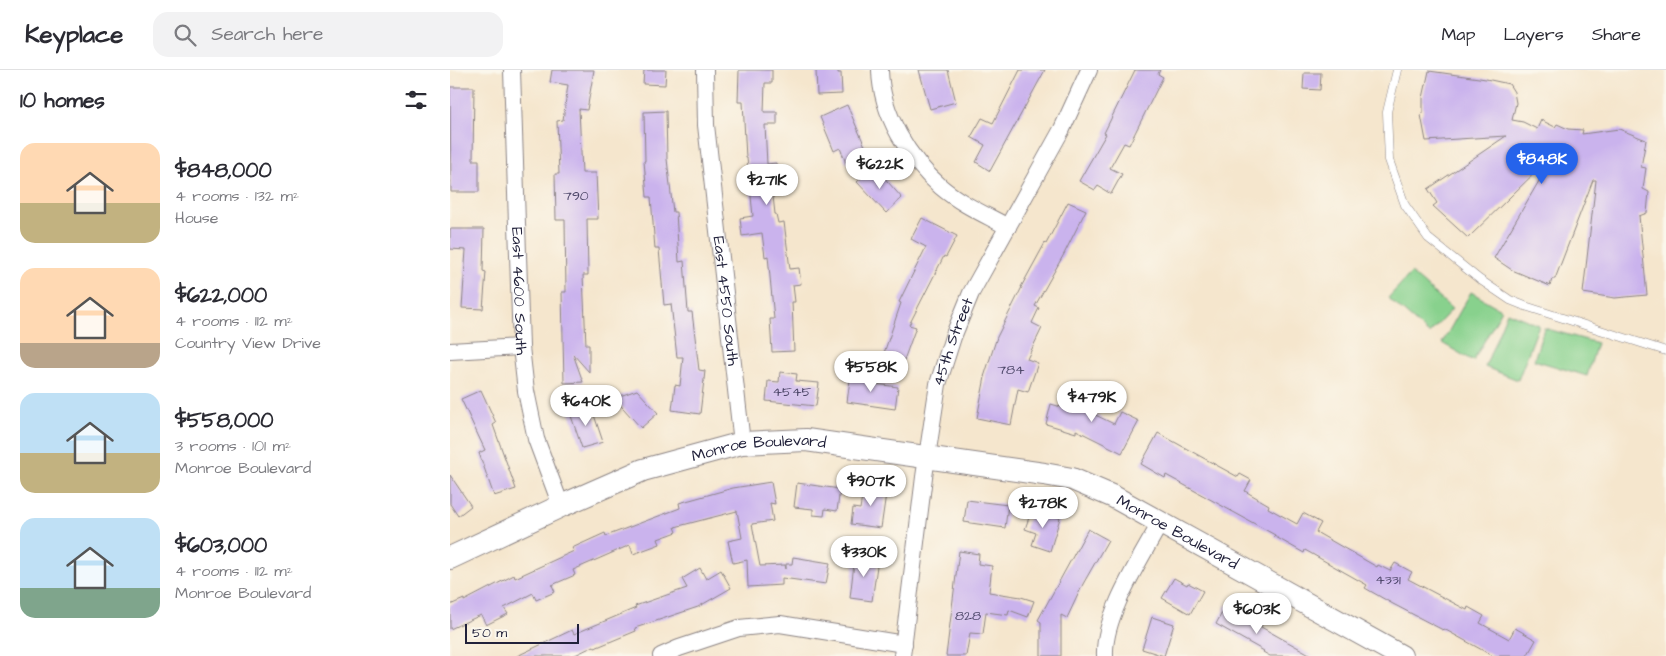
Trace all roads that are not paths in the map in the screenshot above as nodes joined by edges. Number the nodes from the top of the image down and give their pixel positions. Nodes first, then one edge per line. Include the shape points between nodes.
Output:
1 (512, 70) edge
2 (705, 70) edge
3 (880, 70) edge
4 (1090, 70) edge
5 (1397, 70) edge
6 (1008, 227) junction
7 (521, 347) junction
8 (450, 351) edge
9 (1666, 351) edge
10 (742, 443) junction
11 (927, 458) junction
12 (561, 506) junction
13 (1160, 523) junction
14 (450, 558) edge
15 (903, 650) edge
16 (681, 652) edge
17 (661, 656) edge
18 (1105, 656) edge
19 (1401, 656) edge

1 - 7 street, East 4600 South
2 - 10 street, East 4550 South via 706,125
3 - 6 street via 888,108 904,143 921,166 949,193
4 - 6 street, 45th Street
5 - 9 lane via 1387,112 1389,160 1405,205 1428,238 1510,300
6 - 11 street, 45th Street via 970,293 953,337 938,384
7 - 8 street
7 - 12 street, East 4600 South via 536,439
10 - 11 street, Monroe Boulevard via 806,440
10 - 12 street, Monroe Boulevard via 643,470
11 - 13 street, Monroe Boulevard via 1072,479 1114,497
11 - 15 street, 45th Street
12 - 14 street, Monroe Boulevard
13 - 18 street via 1111,620
13 - 19 street, Monroe Boulevard
15 - 16 street via 780,624 739,628
16 - 17 street

